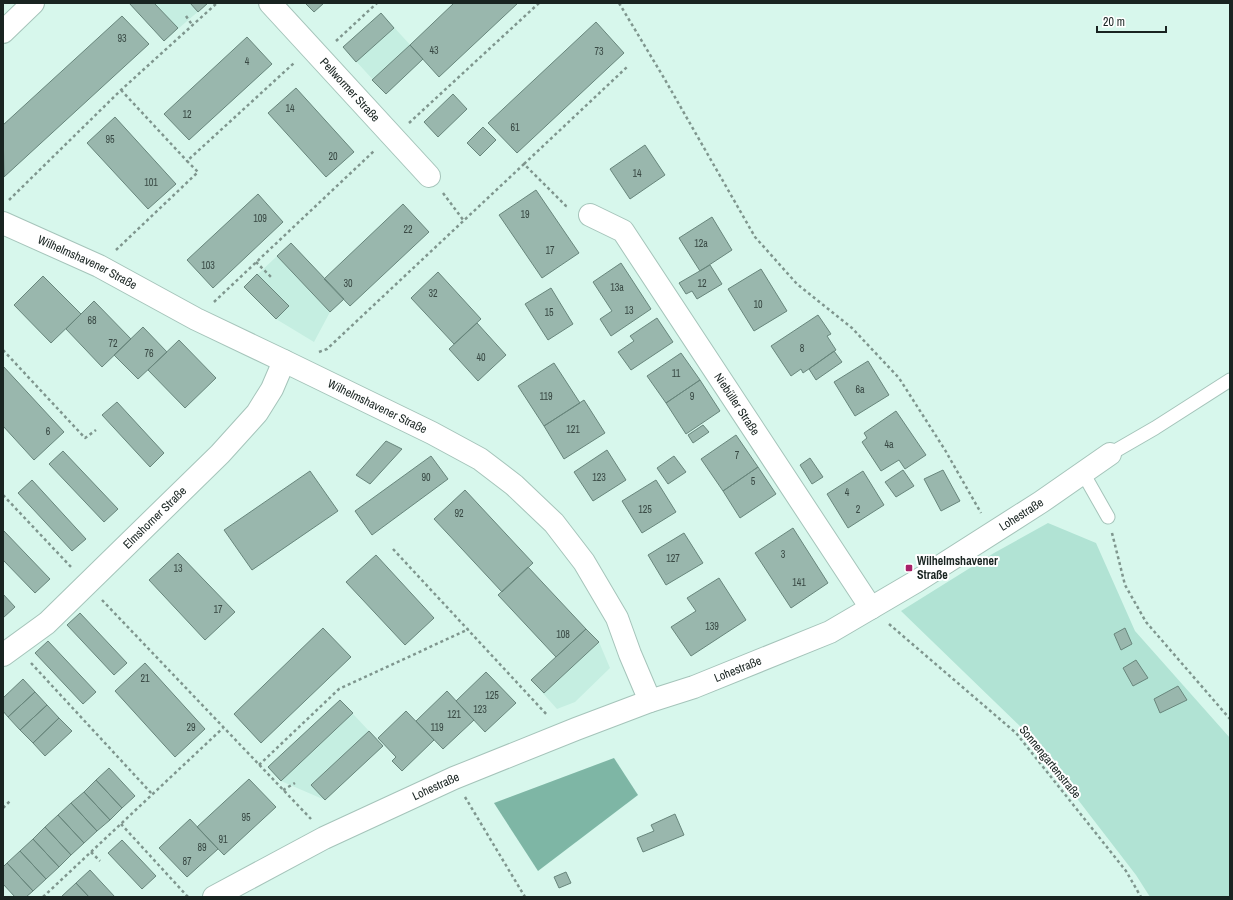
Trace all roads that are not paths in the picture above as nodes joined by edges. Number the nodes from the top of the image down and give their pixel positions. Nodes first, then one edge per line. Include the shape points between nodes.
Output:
1 (33, 3) edge
2 (270, 3) edge
3 (3, 32) edge
4 (429, 176) road end
5 (590, 215) road end
6 (3, 222) edge
7 (284, 361) junction
8 (1230, 380) edge
9 (1110, 454) joint
10 (1083, 473) junction
11 (1108, 517) road end
12 (871, 608) junction
13 (9, 651) edge
14 (650, 701) junction
15 (214, 897) edge

1 - 3 street
2 - 4 street, Pellwormer Straße
5 - 12 street, Niebüller Straße via 622,231
6 - 7 street, Wilhelmshavener Straße via 99,266 196,319
7 - 13 street, Elmshorner Straße via 257,413 220,454 47,623
7 - 14 street, Wilhelmshavener Straße via 432,432 480,459 520,490 554,523 584,562 617,618
8 - 9 lane, Lohestraße
9 - 10 street, Lohestraße
10 - 11 lane
10 - 12 street, Lohestraße
12 - 14 street, Lohestraße via 830,632 694,688
14 - 15 street, Lohestraße via 454,778 324,838

